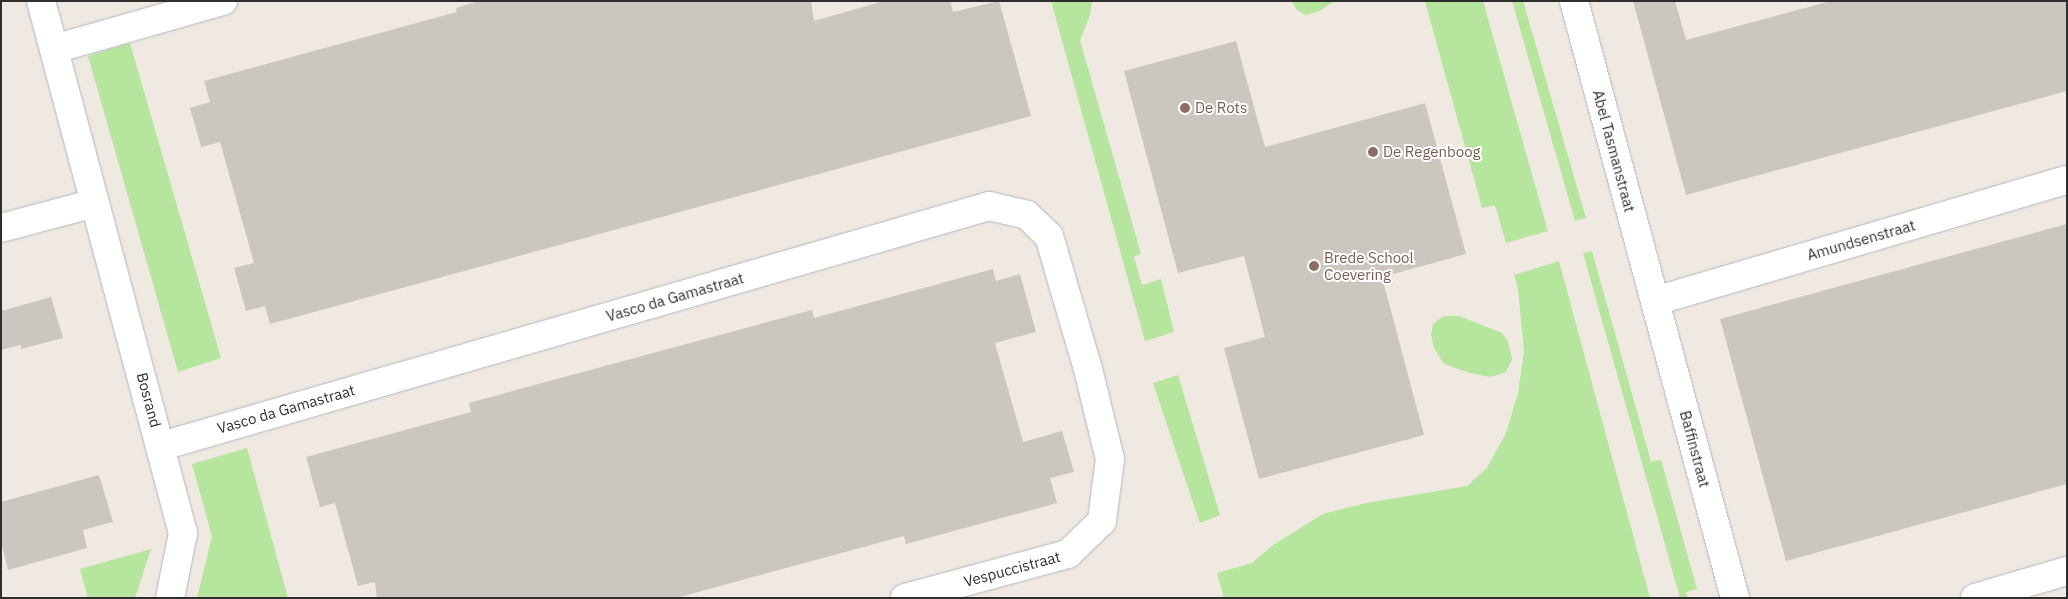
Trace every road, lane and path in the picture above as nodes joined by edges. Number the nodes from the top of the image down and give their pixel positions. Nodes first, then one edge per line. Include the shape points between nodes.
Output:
1 (41, 1) edge
2 (223, 1) edge
3 (1574, 1) edge
4 (54, 49) junction
5 (2067, 180) edge
6 (96, 203) junction
7 (1, 228) edge
8 (1654, 301) junction
9 (1088, 369) joint
10 (162, 446) junction
11 (2067, 572) edge
12 (170, 598) edge
13 (905, 598) edge
14 (1735, 598) edge
15 (1975, 598) edge

1 - 4 street, Bosrand
2 - 4 street
3 - 8 street, Abel Tasmanstraat
4 - 6 street, Bosrand
5 - 8 street, Amundsenstraat
6 - 7 street
6 - 10 street, Bosrand
8 - 14 street, Baffinstraat
9 - 10 street, Vasco da Gamastraat via 1049,236 1027,215 989,206
9 - 13 street, Vespuccistraat via 1110,459 1102,521 1068,554
10 - 12 street, Bosrand via 183,533
11 - 15 street

